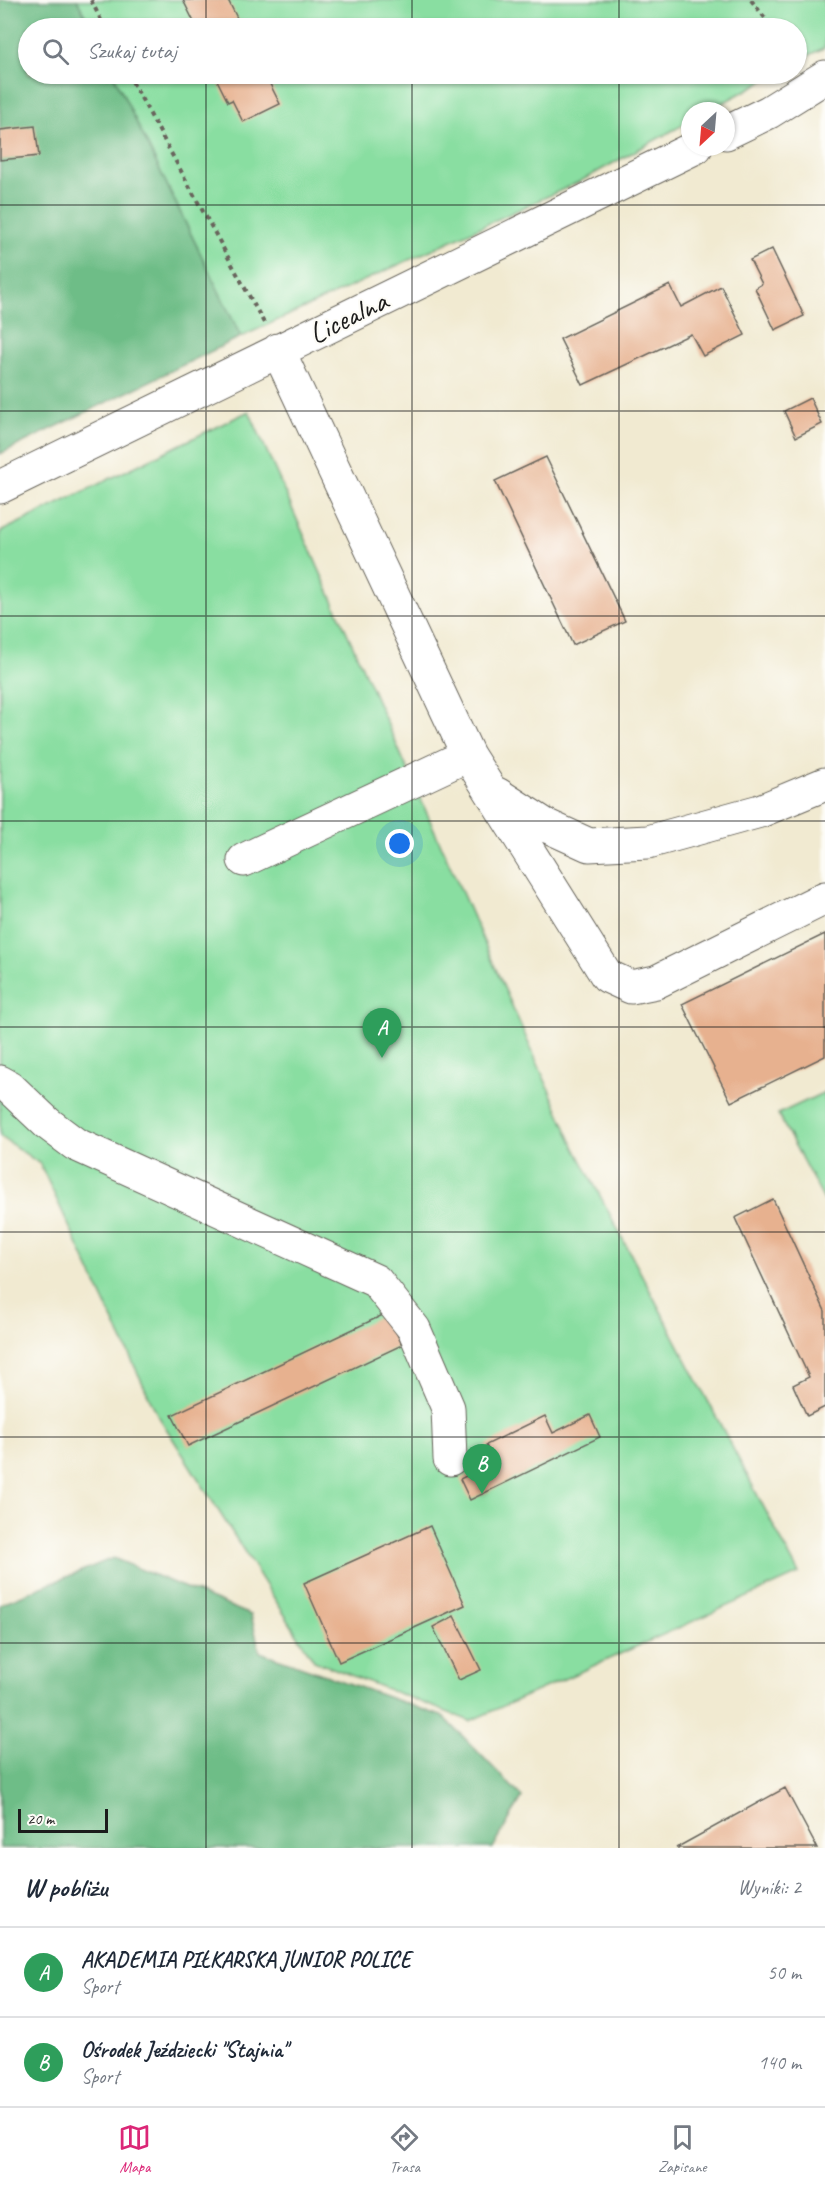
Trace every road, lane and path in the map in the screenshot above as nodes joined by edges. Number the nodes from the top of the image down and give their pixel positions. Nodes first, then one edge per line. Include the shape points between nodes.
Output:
1 (91, 0) edge
2 (751, 0) edge
3 (100, 18) edge
4 (765, 18) edge
5 (825, 77) edge
6 (133, 84) edge
7 (735, 129) edge
8 (681, 154) edge
9 (279, 350) junction
10 (0, 487) edge
11 (468, 755) junction
12 (825, 784) edge
13 (490, 790) junction
14 (244, 860) dead end
15 (825, 898) edge
16 (0, 1082) edge
17 (450, 1459) dead end

1 - 3 path
2 - 4 path
5 - 7 street
6 - 9 path
8 - 9 street, Licealna
9 - 10 street, Licealna
9 - 11 street
11 - 13 street
11 - 14 street
12 - 13 street via 760,811 648,842 589,845 545,825
13 - 15 street via 607,976 631,987 656,982
16 - 17 street via 75,1144 376,1281 414,1329 448,1408

